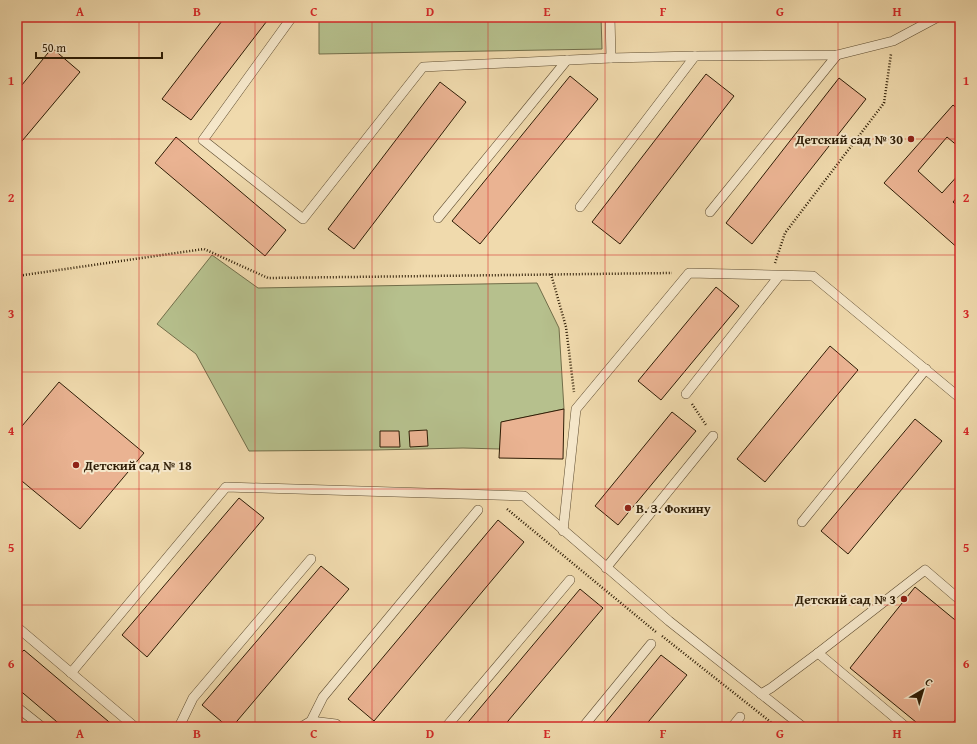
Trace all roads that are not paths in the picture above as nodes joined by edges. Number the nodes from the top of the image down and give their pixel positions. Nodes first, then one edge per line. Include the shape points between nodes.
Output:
1 (292, 17) edge
2 (610, 17) edge
3 (938, 17) edge
4 (837, 55) junction
5 (695, 56) junction
6 (611, 58) junction
7 (567, 60) junction
8 (580, 206) dead end
9 (710, 212) dead end
10 (438, 218) dead end
11 (775, 275) junction
12 (926, 369) junction
13 (686, 394) road end
14 (960, 398) edge
15 (713, 436) road end
16 (478, 510) dead end
17 (802, 522) dead end
18 (563, 531) junction
19 (311, 559) dead end
20 (606, 568) junction
21 (570, 580) road end
22 (960, 600) edge
23 (17, 627) edge
24 (651, 644) dead end
25 (818, 653) junction
26 (71, 673) junction
27 (760, 694) junction
28 (17, 707) edge
29 (740, 717) road end
30 (311, 721) junction
31 (42, 727) edge
32 (135, 727) edge
33 (179, 727) edge
34 (301, 727) edge
35 (340, 727) edge
36 (446, 727) edge
37 (583, 727) edge
38 (732, 727) edge
39 (803, 727) edge
40 (906, 727) edge

1 - 7 lane via 203,140 303,220 422,67
2 - 6 lane
3 - 4 lane via 893,41
4 - 5 lane
4 - 9 lane
5 - 6 lane
5 - 8 lane
6 - 7 lane
7 - 10 lane
11 - 12 lane via 813,276
11 - 13 lane
11 - 18 lane via 688,273 576,409
12 - 14 lane
12 - 17 lane
15 - 20 lane
16 - 30 lane via 323,697
18 - 20 lane
18 - 26 lane via 524,496 226,487
19 - 33 lane via 193,698
20 - 27 lane
21 - 36 lane
22 - 25 lane via 925,570
23 - 26 lane
24 - 37 lane
25 - 27 lane
25 - 40 lane
26 - 32 lane
27 - 39 lane
28 - 31 lane
29 - 38 lane
30 - 34 lane
30 - 35 lane via 336,724

